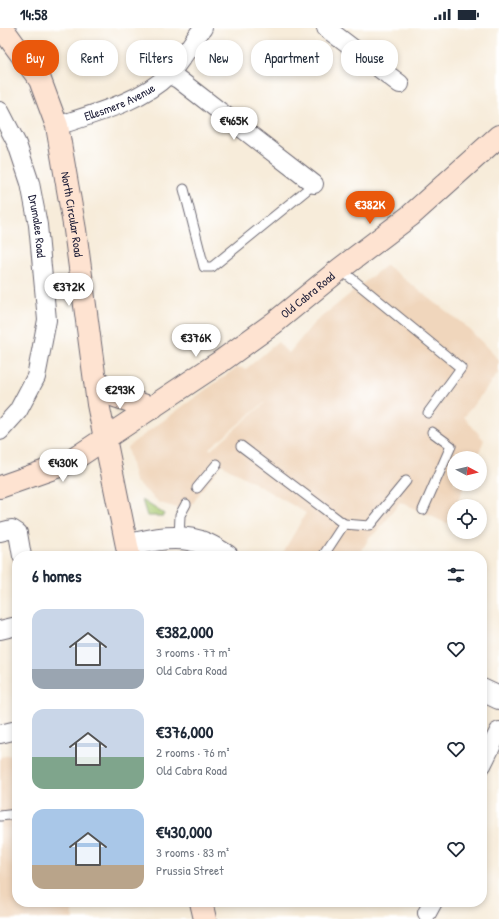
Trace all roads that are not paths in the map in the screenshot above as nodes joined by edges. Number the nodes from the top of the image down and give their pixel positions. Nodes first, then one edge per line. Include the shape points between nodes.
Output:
1 (2, 28) edge
2 (203, 28) edge
3 (326, 28) edge
4 (187, 49) edge
5 (166, 76) edge
6 (172, 76) edge
7 (400, 84) dead end
8 (0, 113) edge
9 (56, 126) junction
10 (499, 136) edge
11 (314, 184) joint
12 (184, 189) dead end
13 (340, 269) junction
14 (95, 379) junction
15 (152, 408) junction
16 (428, 413) dead end
17 (0, 431) edge
18 (432, 432) dead end
19 (105, 438) junction
20 (241, 446) dead end
21 (217, 464) dead end
22 (406, 481) dead end
23 (0, 487) edge
24 (197, 488) dead end
25 (186, 504) dead end
26 (423, 510) dead end
27 (344, 524) junction
28 (0, 532) edge
29 (179, 538) junction
30 (21, 551) edge
31 (128, 551) edge
32 (218, 551) edge
33 (326, 551) edge
34 (12, 627) edge
35 (0, 630) edge
36 (487, 692) edge
37 (499, 698) edge
38 (499, 730) edge
39 (12, 731) edge
40 (0, 734) edge
41 (487, 754) edge
42 (12, 815) edge
43 (0, 816) edge
44 (202, 907) edge
45 (205, 919) edge

1 - 9 main road, North Circular Road via 40,80
2 - 4 street, Ellesmere Avenue
3 - 7 street
5 - 9 street, Ellesmere Avenue via 150,90 114,106
6 - 11 street
8 - 17 street, Drumalee Road via 17,144 30,183 38,225 47,320 36,377 18,411
9 - 14 main road, North Circular Road via 75,230
10 - 13 main road, Old Cabra Road via 410,216
11 - 12 lane via 212,267 204,267
13 - 15 main road, Old Cabra Road via 274,323
13 - 16 lane via 461,368
14 - 15 main road via 115,396
14 - 19 main road, North Circular Road
15 - 19 main road, Old Cabra Road
18 - 26 lane via 451,446
19 - 23 main road, Old Cabra Road via 68,463
19 - 31 main road, North Circular Road
20 - 27 lane
21 - 24 lane
22 - 27 lane via 369,526
25 - 29 lane via 180,515
27 - 33 lane
28 - 30 street via 12,529 18,532
29 - 31 street via 151,540
29 - 32 street via 206,544
34 - 35 street
36 - 37 street
38 - 41 street
39 - 40 street
42 - 43 lane
44 - 45 main road

